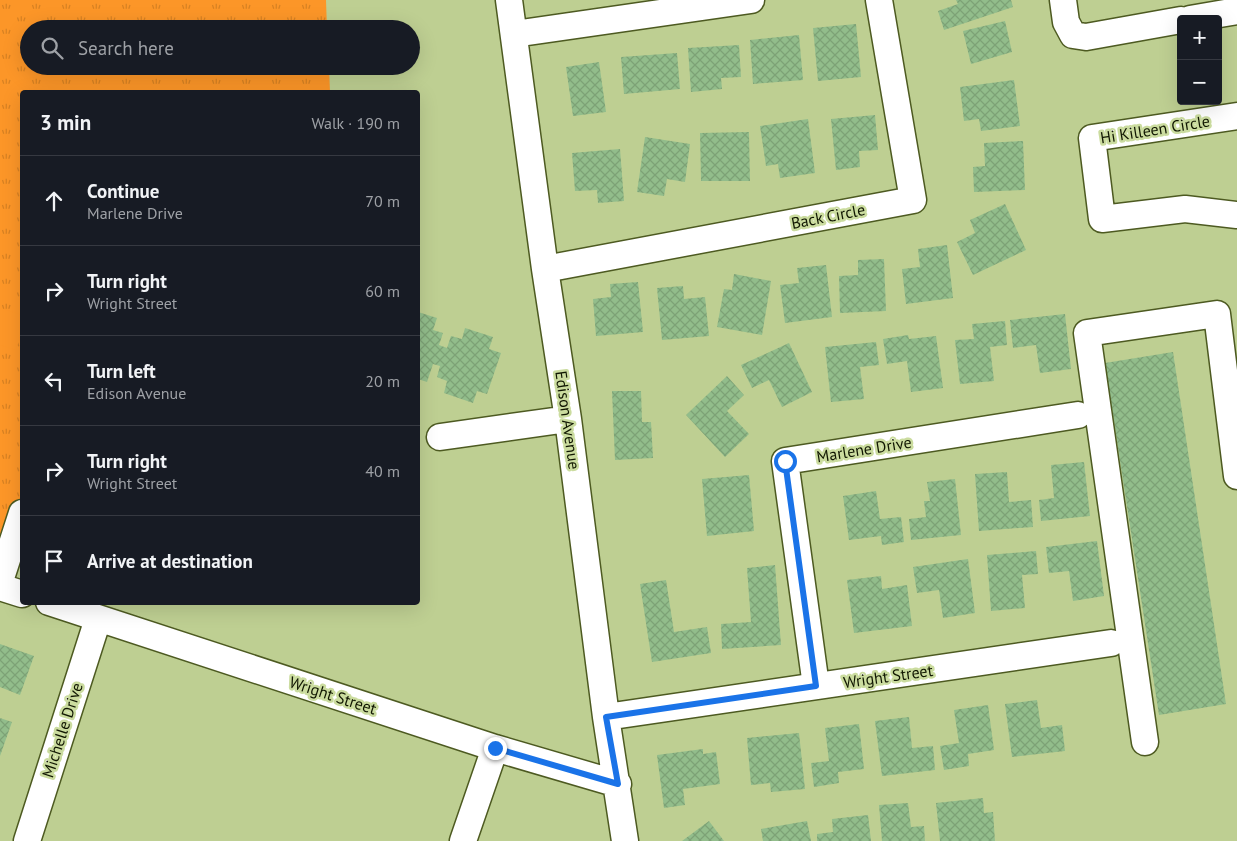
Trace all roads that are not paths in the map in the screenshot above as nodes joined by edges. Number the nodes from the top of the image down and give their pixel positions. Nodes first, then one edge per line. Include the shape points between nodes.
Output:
1 (509, 0) edge
2 (751, 0) edge
3 (879, 0) edge
4 (1063, 0) edge
5 (1237, 10) edge
6 (1211, 15) edge
7 (1177, 21) edge
8 (514, 34) junction
9 (1237, 116) edge
10 (1237, 215) edge
11 (545, 269) junction
12 (1227, 309) edge
13 (1078, 416) dead end
14 (568, 418) junction
15 (440, 437) dead end
16 (1237, 476) edge
17 (20, 519) edge
18 (0, 582) edge
19 (0, 586) edge
20 (20, 593) edge
21 (58, 605) edge
22 (98, 619) junction
23 (1111, 643) dead end
24 (816, 686) junction
25 (606, 717) junction
26 (1145, 742) dead end
27 (495, 748) junction
28 (618, 784) junction
29 (27, 841) edge
30 (463, 841) edge
31 (625, 841) edge

1 - 8 street, Edison Avenue
2 - 8 street
3 - 11 street, Back Circle via 913,200
4 - 7 street via 1066,22 1073,35 1086,37
5 - 6 street
8 - 11 street, Edison Avenue
9 - 10 street, Hi Killeen Circle via 1092,138 1102,219 1186,209
11 - 14 street, Edison Avenue
12 - 16 street
12 - 26 street via 1087,333
13 - 24 street, Marlene Drive via 785,461
14 - 15 street
14 - 25 street, Edison Avenue
17 - 18 street
19 - 20 street
21 - 22 street, Wright Street
22 - 27 street, Wright Street
22 - 29 street, Michelle Drive
23 - 24 street, Wright Street
24 - 25 street, Wright Street
25 - 28 street, Edison Avenue
27 - 28 street, Wright Street
27 - 30 street
28 - 31 street, Edison Avenue

